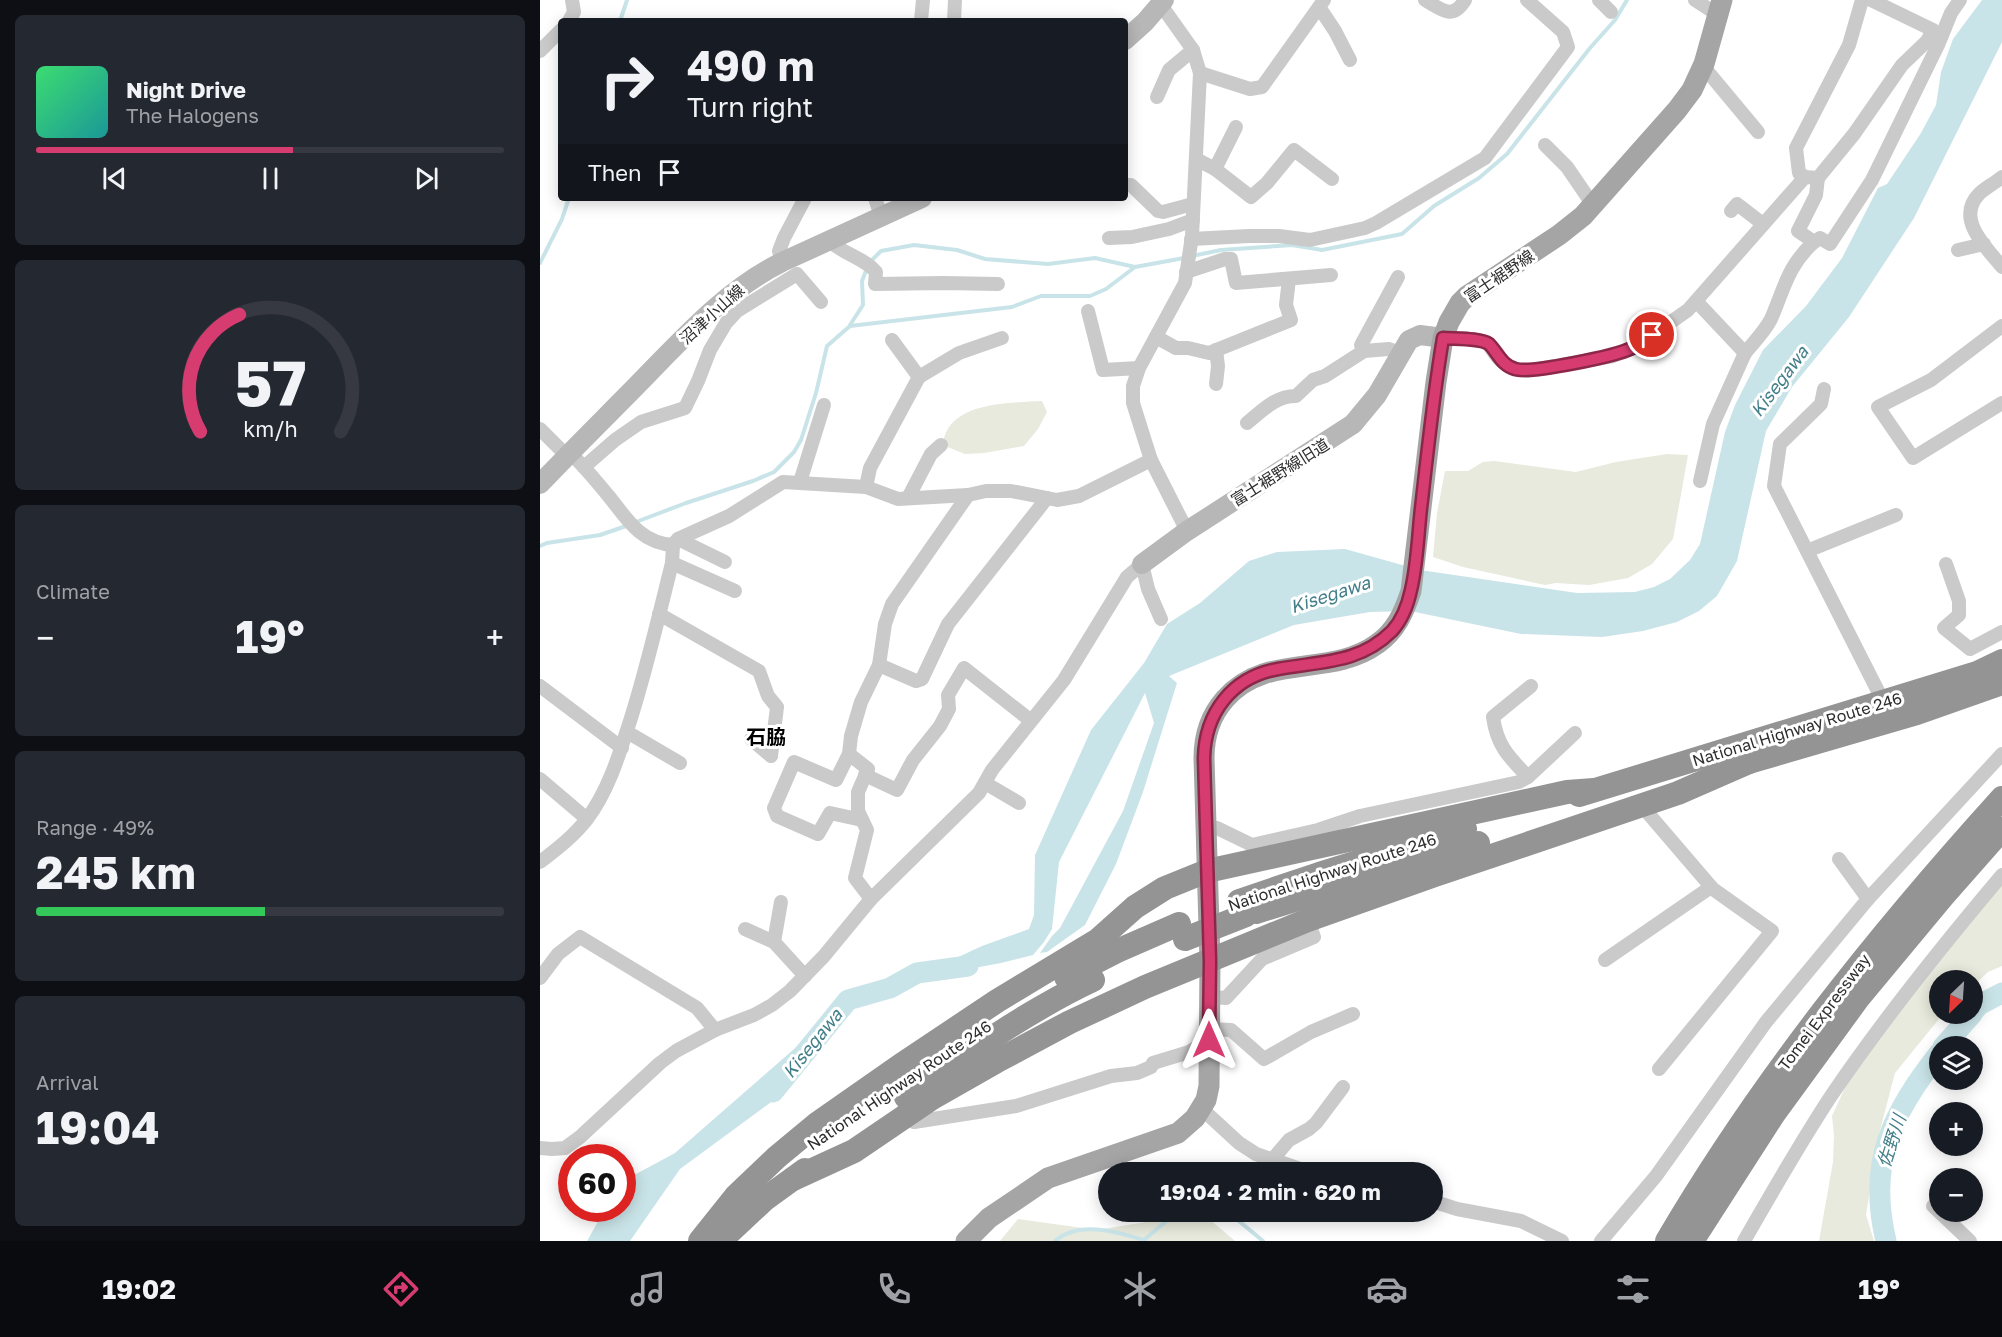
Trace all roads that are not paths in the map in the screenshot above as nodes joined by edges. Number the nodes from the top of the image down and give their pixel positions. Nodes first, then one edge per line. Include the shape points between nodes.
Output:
1 (572, 0) edge
2 (923, 0) edge
3 (955, 0) edge
4 (1425, 0) edge
5 (1465, 0) edge
6 (1527, 0) edge
7 (1599, 0) edge
8 (1695, 0) edge
9 (1862, 0) edge
10 (1871, 0) edge
11 (1960, 0) edge
12 (1162, 2) edge
13 (1322, 4) edge
14 (1720, 7) edge
15 (1611, 12) dead end
16 (570, 18) edge
17 (921, 18) edge
18 (954, 18) edge
19 (1947, 23) junction
20 (1933, 30) junction
21 (558, 33) edge
22 (1128, 37) edge
23 (1193, 50) junction
24 (540, 51) edge
25 (1350, 60) dead end
26 (1703, 66) junction
27 (1200, 73) junction
28 (1156, 97) dead end
29 (1236, 127) dead end
30 (1758, 132) dead end
31 (1545, 145) dead end
32 (1196, 159) junction
33 (1215, 169) junction
34 (1811, 177) junction
35 (2002, 177) edge
36 (1332, 179) dead end
37 (1128, 185) edge
38 (803, 201) edge
39 (907, 201) edge
40 (1193, 204) junction
41 (1593, 206) junction
42 (878, 207) edge
43 (1731, 211) dead end
44 (1193, 220) junction
45 (1763, 224) junction
46 (1109, 238) dead end
47 (828, 240) junction
48 (1814, 242) junction
49 (1191, 244) junction
50 (1984, 244) junction
51 (1958, 250) dead end
52 (782, 262) junction
53 (2002, 267) edge
54 (1187, 269) junction
55 (1331, 275) dead end
56 (1398, 277) dead end
57 (1289, 279) junction
58 (999, 284) dead end
59 (1696, 301) junction
60 (821, 302) dead end
61 (1088, 311) dead end
62 (2002, 326) edge
63 (1156, 337) junction
64 (1002, 338) dead end
65 (1443, 338) junction
66 (892, 340) dead end
67 (1216, 351) junction
68 (1364, 351) junction
69 (1400, 353) junction
70 (1745, 353) junction
71 (1139, 368) junction
72 (919, 377) junction
73 (1216, 384) dead end
74 (1824, 389) dead end
75 (2002, 403) edge
76 (824, 405) dead end
77 (1246, 423) dead end
78 (540, 429) edge
79 (941, 445) dead end
80 (574, 458) junction
81 (1150, 460) junction
82 (1700, 481) dead end
83 (800, 482) junction
84 (540, 484) edge
85 (866, 487) junction
86 (968, 495) junction
87 (908, 498) junction
88 (1047, 498) junction
89 (1896, 515) dead end
90 (1187, 531) junction
91 (676, 542) junction
92 (1807, 551) junction
93 (725, 562) dead end
94 (672, 563) junction
95 (1142, 564) junction
96 (1946, 564) dead end
97 (735, 591) dead end
98 (659, 614) junction
99 (1161, 619) dead end
100 (2002, 633) edge
101 (2002, 661) edge
102 (879, 665) junction
103 (2002, 683) edge
104 (540, 686) edge
105 (1532, 686) dead end
106 (1884, 703) junction
107 (1030, 720) junction
108 (627, 732) junction
109 (1575, 734) dead end
110 (751, 739) dead end
111 (622, 748) junction
112 (849, 754) junction
113 (2002, 754) edge
114 (1749, 762) junction
115 (681, 763) dead end
116 (865, 775) junction
117 (1528, 777) junction
118 (540, 779) edge
119 (985, 783) junction
120 (1594, 790) junction
121 (2002, 798) edge
122 (1019, 802) dead end
123 (1641, 805) junction
124 (587, 819) junction
125 (862, 820) junction
126 (1207, 826) junction
127 (2002, 829) edge
128 (1839, 859) dead end
129 (540, 862) edge
130 (1207, 871) junction
131 (2002, 875) edge
132 (1711, 886) junction
133 (1868, 898) junction
134 (871, 899) junction
135 (781, 902) dead end
136 (1242, 908) junction
137 (1308, 920) junction
138 (745, 929) dead end
139 (1182, 931) junction
140 (774, 942) junction
141 (1605, 960) dead end
142 (1210, 961) junction
143 (805, 976) junction
144 (540, 978) edge
145 (1210, 997) junction
146 (1353, 1014) dead end
147 (715, 1030) junction
148 (1209, 1034) junction
149 (1659, 1069) dead end
150 (1343, 1087) dead end
151 (1202, 1108) junction
152 (909, 1114) junction
153 (541, 1145) edge
154 (1272, 1160) junction
155 (1278, 1162) edge
156 (793, 1179) junction
157 (1443, 1205) edge
158 (1950, 1222) edge
159 (700, 1241) edge
160 (720, 1241) edge
161 (966, 1241) edge
162 (1562, 1241) edge
163 (1601, 1241) edge
164 (1667, 1241) edge
165 (1692, 1241) edge
166 (1744, 1241) edge
167 (1970, 1241) edge

1 - 16 street via 574,12
2 - 17 street
3 - 18 street
4 - 5 street via 1445,12 1457,10
6 - 49 street via 1563,32 1568,47 1485,158 1365,228 1310,240 1249,236
7 - 15 street
8 - 14 street
9 - 34 street via 1849,45 1796,148 1799,173
10 - 20 street
11 - 19 street
12 - 22 main road
12 - 23 street
13 - 25 street
13 - 27 street via 1262,87 1250,89
14 - 26 main road, 富士裾野線
19 - 20 street
19 - 48 street via 1872,180 1830,244 1820,238
20 - 34 street via 1902,65 1854,134
21 - 24 street
23 - 27 street
23 - 28 street via 1169,70
26 - 30 street
26 - 41 main road, 富士裾野線 via 1677,110
27 - 32 street
29 - 33 street
31 - 41 street via 1567,167
32 - 33 street
32 - 40 street
33 - 36 street via 1251,197 1294,150
34 - 45 street
34 - 48 street via 1816,195 1798,231
35 - 50 street via 1979,195 1970,208 1970,220
37 - 40 street via 1158,212
38 - 52 street via 783,238 779,251
39 - 42 main road, 沼津小山線
40 - 44 street
41 - 65 main road, 富士裾野線 via 1559,236 1467,296
42 - 47 main road, 沼津小山線
43 - 45 street via 1737,204
44 - 46 street via 1132,237
44 - 49 street
45 - 59 street
47 - 52 main road, 沼津小山線
47 - 58 street via 876,272 875,284
48 - 70 street via 1801,254 1770,321
49 - 54 street
50 - 51 street
50 - 53 street
52 - 80 main road, 沼津小山線 via 749,281 715,308
54 - 57 street via 1231,259 1236,283
54 - 63 street via 1176,303
55 - 57 street
56 - 68 street via 1360,345
57 - 67 street via 1286,304 1291,320
59 - 65 street via 1634,348 1613,356 1527,371 1511,368 1488,344
59 - 70 street
60 - 80 street via 797,274 737,311 710,350 685,408 641,423 615,440
61 - 71 street via 1103,370
62 - 75 street via 1931,380 1878,407 1913,458
63 - 67 street via 1176,348
63 - 71 street
64 - 72 street via 959,353
65 - 69 main road, 富士裾野線旧道 via 1420,336 1409,340
65 - 126 main road, 富士裾野線 via 1416,557 1404,612 1376,645 1354,656 1277,669 1232,690 1217,708 1204,745
66 - 72 street
67 - 73 street
68 - 69 street via 1389,349
68 - 77 street via 1313,380 1296,396 1276,400
69 - 90 main road, 富士裾野線旧道 via 1377,395 1353,424
70 - 82 street via 1713,424
71 - 81 street via 1133,403
72 - 85 street via 870,468
74 - 92 street via 1821,404 1780,444 1774,486
76 - 83 street
78 - 80 street
79 - 87 street via 931,454
80 - 84 main road, 沼津小山線
80 - 91 street via 633,528 653,540
81 - 88 street via 1079,496
81 - 90 street
83 - 85 street
83 - 91 street via 783,482 729,516
85 - 87 street via 898,499
86 - 87 street
86 - 88 street via 1011,490
86 - 102 street via 892,604
88 - 102 street via 948,624 922,679 916,681
89 - 92 street
90 - 95 main road, 富士裾野線旧道
91 - 93 street
91 - 94 street
92 - 106 street
94 - 97 street
94 - 98 street
95 - 99 street
95 - 107 street via 1127,577 1064,680
96 - 100 street via 1959,601 1959,615 1944,628 1970,649
98 - 108 street
98 - 110 street via 759,671 768,696 777,707 771,756
101 - 106 highway, National Highway Route 246
102 - 112 street via 861,702
103 - 114 highway, National Highway Route 246 via 1917,713
104 - 111 street
105 - 117 street via 1493,717 1504,752
106 - 120 highway, National Highway Route 246
107 - 116 street via 964,668 948,695 949,709 940,726 913,760 897,790
107 - 119 street
108 - 111 street
108 - 115 street
109 - 117 street
111 - 124 street
112 - 116 street via 868,769
112 - 125 street via 836,780 794,762 774,808 777,816 818,834 830,813
113 - 133 street
114 - 123 highway
114 - 136 highway, National Highway Route 246
116 - 125 street via 858,792
117 - 126 street via 1519,783 1360,816 1252,845
118 - 124 street
119 - 122 street
119 - 134 street
120 - 130 highway via 1567,792
120 - 136 highway, National Highway Route 246 via 1331,870
121 - 164 highway, Tomei Expressway via 1853,972 1750,1110
123 - 132 street
123 - 137 highway
124 - 129 street
125 - 134 street via 867,830 855,878
126 - 130 main road, 富士裾野線
127 - 165 highway, Tomei Expressway via 1859,997 1773,1115
128 - 133 street
130 - 142 main road, 富士裾野線
130 - 159 highway via 1165,888 1135,907 1098,940 997,1001 818,1123 736,1196
131 - 166 street via 1871,1039 1784,1170
132 - 141 street
132 - 149 street via 1772,931
133 - 163 street via 1766,1022 1656,1176
134 - 143 street
135 - 140 street
136 - 139 highway, National Highway Route 246, bridge
137 - 142 highway
137 - 145 street via 1314,937 1262,958 1226,998
138 - 140 street
139 - 156 highway, National Highway Route 246 via 1065,993 925,1083
139 - 159 highway, National Highway Route 246 via 1117,951 1057,981 982,1027 788,1162
140 - 143 street
142 - 145 main road, 富士裾野線
142 - 152 highway via 1070,1022
143 - 147 street via 754,1016
144 - 147 street via 558,954 580,937 697,1008
145 - 148 main road, 富士裾野線
146 - 148 street via 1264,1059 1231,1030
147 - 153 street via 660,1063 565,1148
148 - 151 main road, 富士裾野線 via 1209,1086
148 - 152 street via 1189,1052 1137,1073 1111,1076 1016,1106 914,1122
150 - 154 street via 1316,1123 1289,1140
151 - 154 street via 1239,1143
151 - 161 main road, 富士裾野線 via 1178,1133 1048,1178 989,1218
152 - 156 highway via 854,1151
154 - 155 street
156 - 160 highway, National Highway Route 246
157 - 162 street via 1521,1221
158 - 167 street

